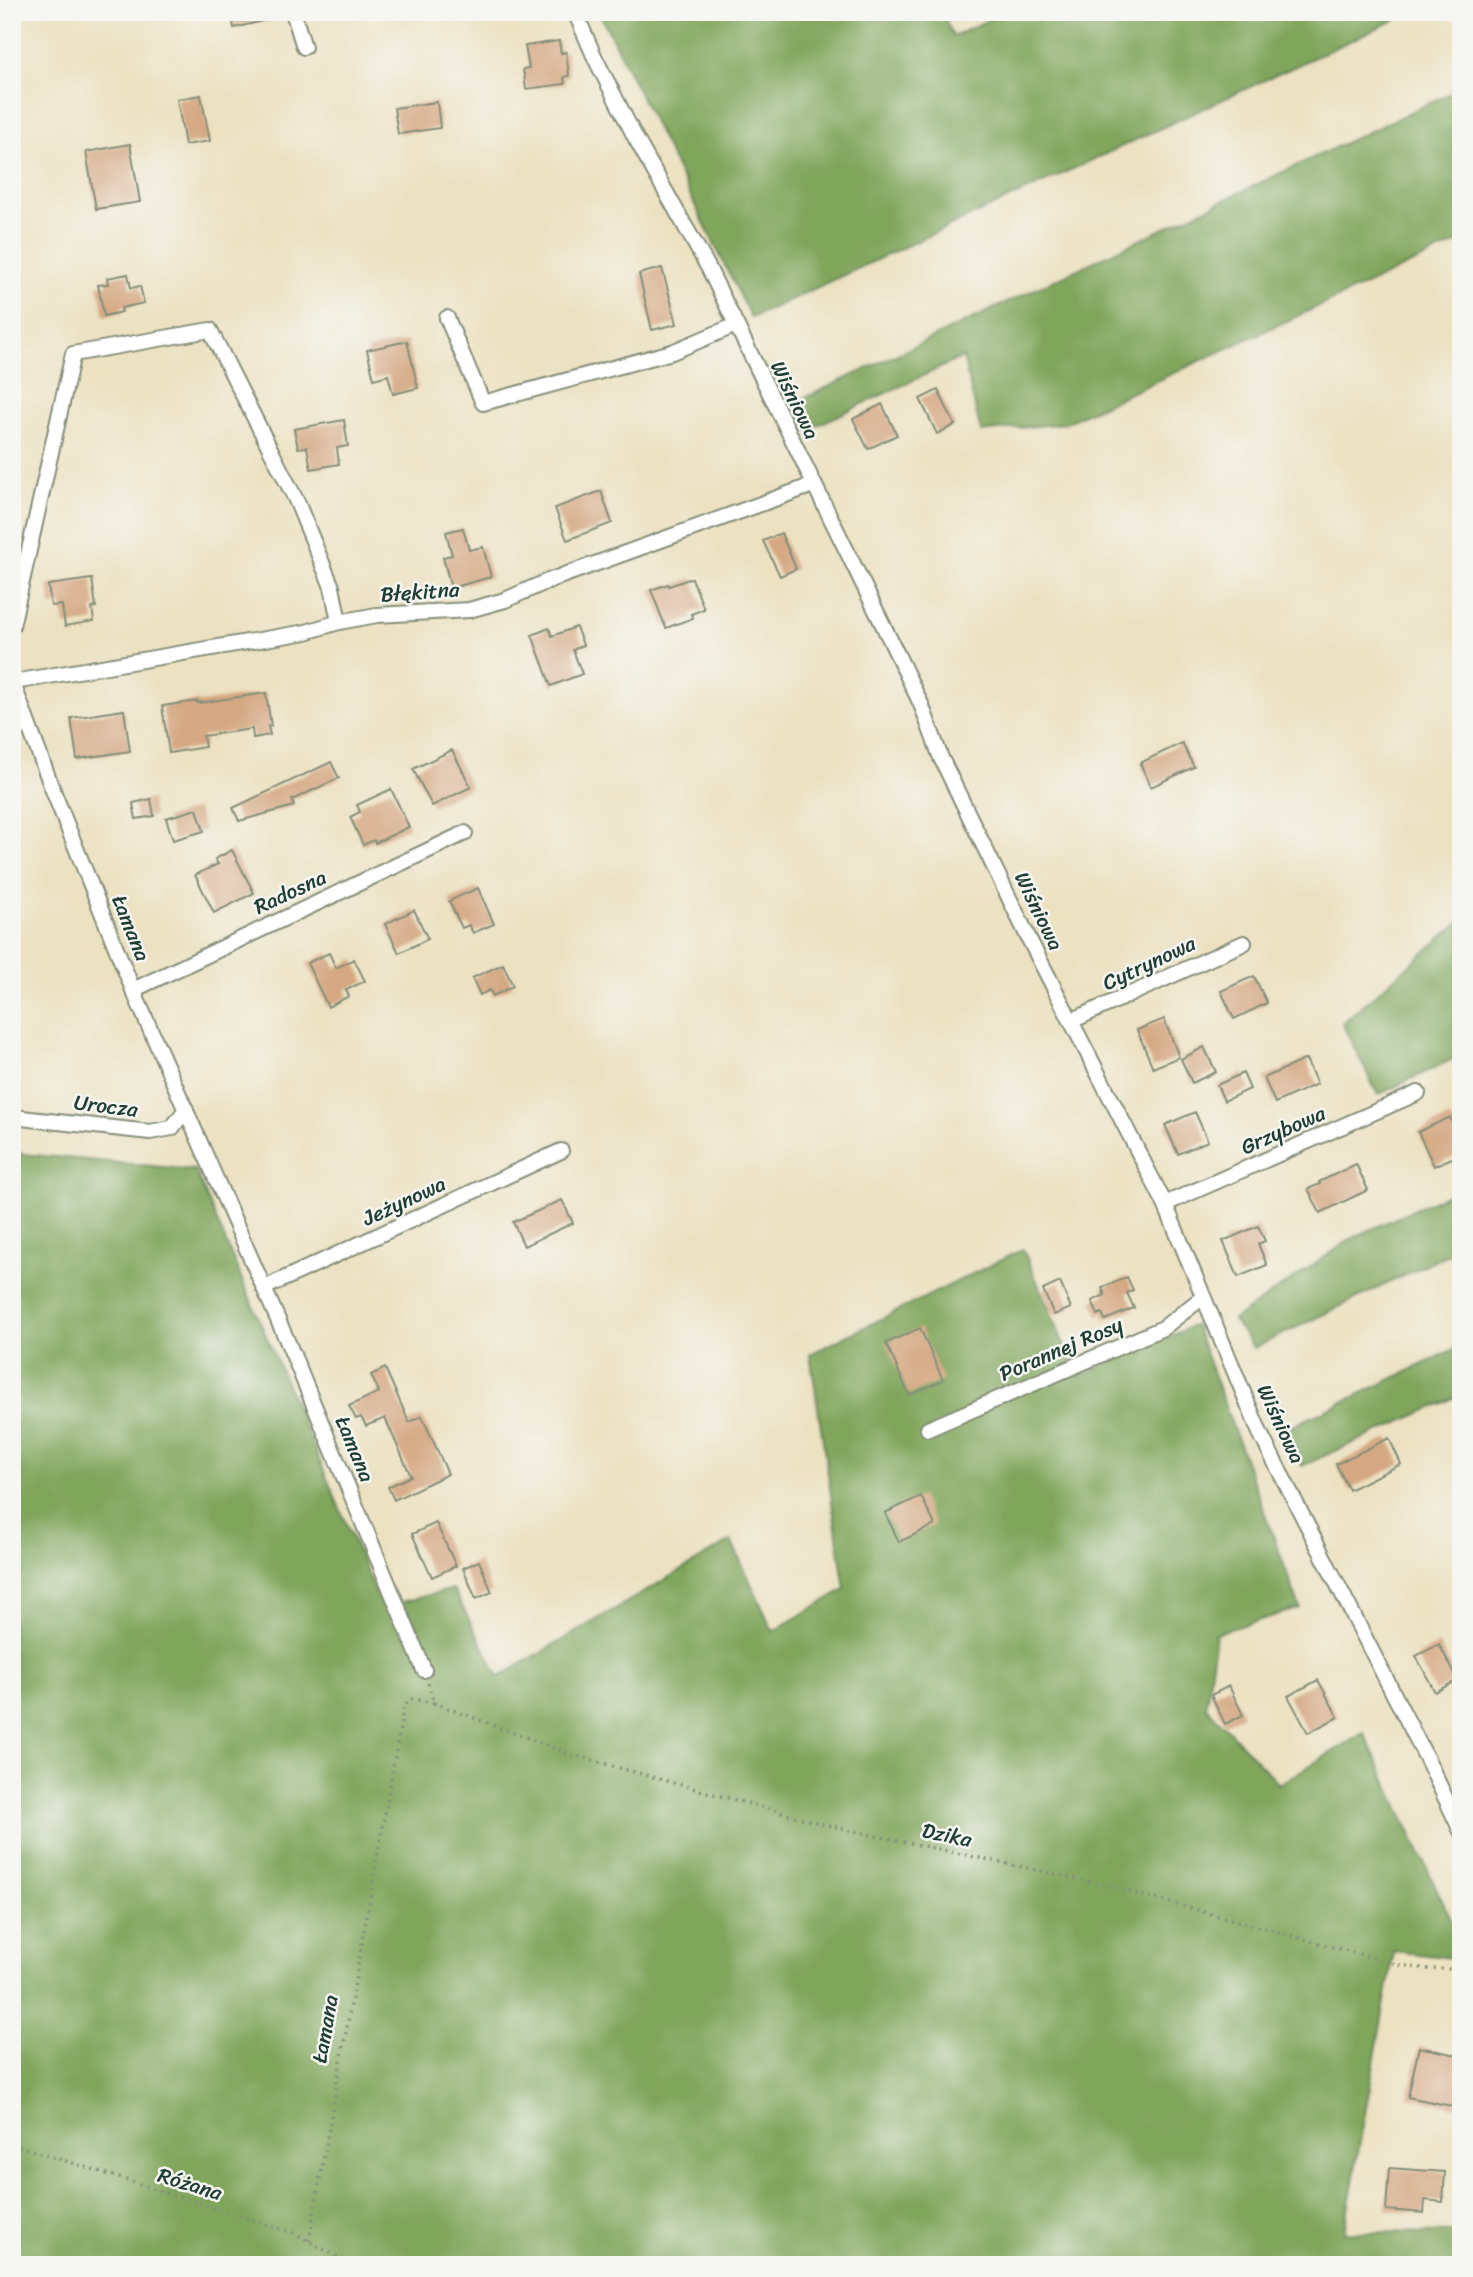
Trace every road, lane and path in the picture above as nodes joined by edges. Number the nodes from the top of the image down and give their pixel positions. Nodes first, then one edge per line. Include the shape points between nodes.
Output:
1 (293, 12) edge
2 (575, 12) edge
3 (304, 47) dead end
4 (447, 318) dead end
5 (736, 326) junction
6 (813, 485) junction
7 (340, 622) junction
8 (12, 626) edge
9 (13, 682) edge
10 (465, 833) dead end
11 (1244, 943) dead end
12 (133, 989) junction
13 (1072, 1021) junction
14 (1418, 1093) dead end
15 (186, 1109) junction
16 (12, 1116) edge
17 (561, 1152) dead end
18 (1165, 1204) junction
19 (264, 1289) junction
20 (1203, 1297) junction
21 (928, 1429) dead end
22 (424, 1670) joint
23 (434, 1703) junction
24 (1461, 1830) edge
25 (1461, 1969) edge
26 (12, 2144) edge
27 (309, 2241) junction
28 (353, 2265) edge

1 - 3 street
2 - 5 street, Wiśniowa via 594,58
4 - 5 street via 483,402 672,352
5 - 6 street, Wiśniowa
6 - 7 street, Błękitna via 505,600 469,610 377,615
6 - 13 street, Wiśniowa via 921,704 941,758
7 - 8 street via 332,587 297,502 210,330 73,354
7 - 9 street, Błękitna via 306,632
9 - 12 street, Łamana
10 - 12 street, Radosna
11 - 13 street, Cytrynowa
12 - 15 street, Łamana
13 - 18 street, Wiśniowa
14 - 18 street, Grzybowa
15 - 16 street, Urocza via 172,1128 150,1132
15 - 19 street, Łamana
17 - 19 street, Jeżynowa
18 - 20 street, Wiśniowa
19 - 22 street, Łamana
20 - 21 street, Porannej Rosy via 1163,1328
20 - 24 street, Wiśniowa via 1260,1433
22 - 23 path
23 - 25 path, Dzika via 573,1755 826,1825 1105,1885 1399,1965
23 - 27 path, Łamana via 412,1699 404,1706
26 - 27 path, Różana
27 - 28 path, Różana

